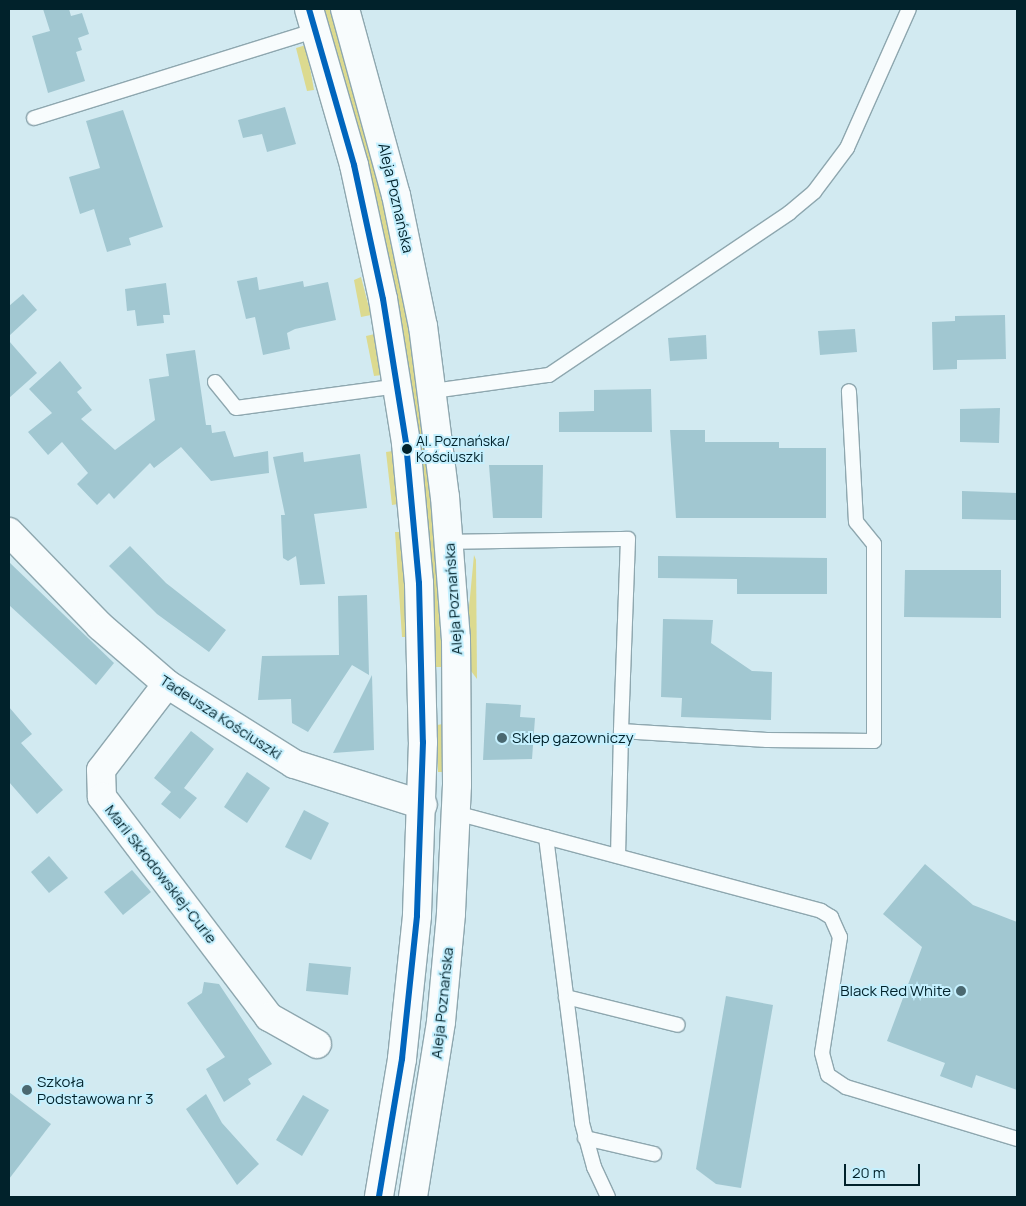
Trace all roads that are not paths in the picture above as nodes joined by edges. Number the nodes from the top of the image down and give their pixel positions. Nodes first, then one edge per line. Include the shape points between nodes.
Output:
1 (345, 9) edge
2 (909, 9) edge
3 (313, 19) edge
4 (34, 118) dead end
5 (215, 382) dead end
6 (398, 386) junction
7 (432, 391) junction
8 (849, 391) dead end
9 (9, 532) edge
10 (449, 542) junction
11 (167, 684) junction
12 (621, 731) junction
13 (423, 805) junction
14 (456, 813) junction
15 (546, 837) junction
16 (618, 856) junction
17 (566, 997) junction
18 (678, 1025) dead end
19 (317, 1044) dead end
20 (585, 1138) junction
21 (1017, 1139) edge
22 (654, 1154) dead end
23 (379, 1197) edge
24 (414, 1197) edge
25 (608, 1197) edge

1 - 7 main road, Aleja Poznańska via 396,195
2 - 7 lane via 847,148 814,192 790,213 549,375
3 - 4 lane
3 - 6 main road via 364,209
5 - 6 lane via 236,408
6 - 13 main road via 419,593
7 - 10 main road, Aleja Poznańska
8 - 12 lane via 856,522 874,544 874,741 767,740
9 - 11 main road, Tadeusza Kościuszki via 100,626
10 - 12 lane via 628,539
10 - 14 main road, Aleja Poznańska via 457,676
11 - 13 main road, Tadeusza Kościuszki via 294,764
11 - 19 main road, Marii Skłodowskiej-Curie via 102,770 102,797 269,1017
12 - 16 lane
13 - 14 main road, Tadeusza Kościuszki
13 - 23 main road via 411,984
14 - 15 lane
14 - 24 main road, Aleja Poznańska via 441,1022
15 - 16 lane
15 - 17 lane
16 - 21 lane via 831,917 840,937 822,1053 828,1075 846,1087
17 - 18 lane
17 - 20 lane
20 - 22 lane
20 - 25 lane

